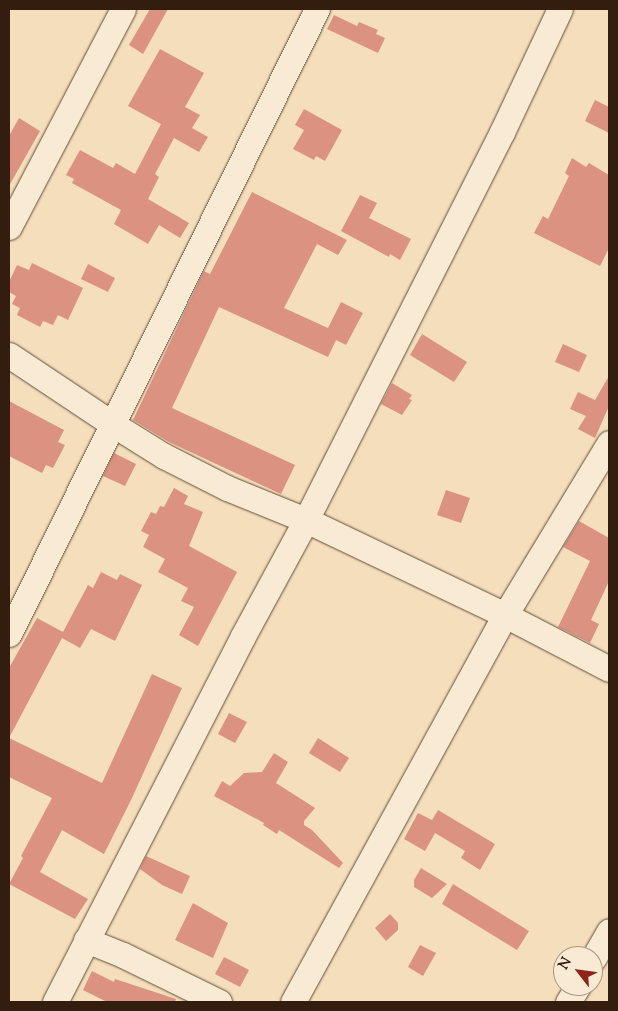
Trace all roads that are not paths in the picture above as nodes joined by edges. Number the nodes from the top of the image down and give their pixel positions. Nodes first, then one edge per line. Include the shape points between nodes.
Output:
1 (123, 9) edge
2 (317, 9) edge
3 (560, 9) edge
4 (9, 227) edge
5 (9, 355) edge
6 (111, 424) junction
7 (609, 442) edge
8 (306, 520) junction
9 (505, 615) junction
10 (9, 634) edge
11 (609, 669) edge
12 (609, 931) edge
13 (86, 940) junction
14 (600, 946) edge
15 (55, 1002) edge
16 (219, 1002) edge
17 (292, 1002) edge

1 - 4 street
2 - 6 street
3 - 8 street
5 - 6 street
6 - 8 street via 227,488
6 - 10 street
7 - 9 street
8 - 9 street
8 - 13 street
9 - 11 street
9 - 17 street
12 - 14 street
13 - 15 street
13 - 16 street

